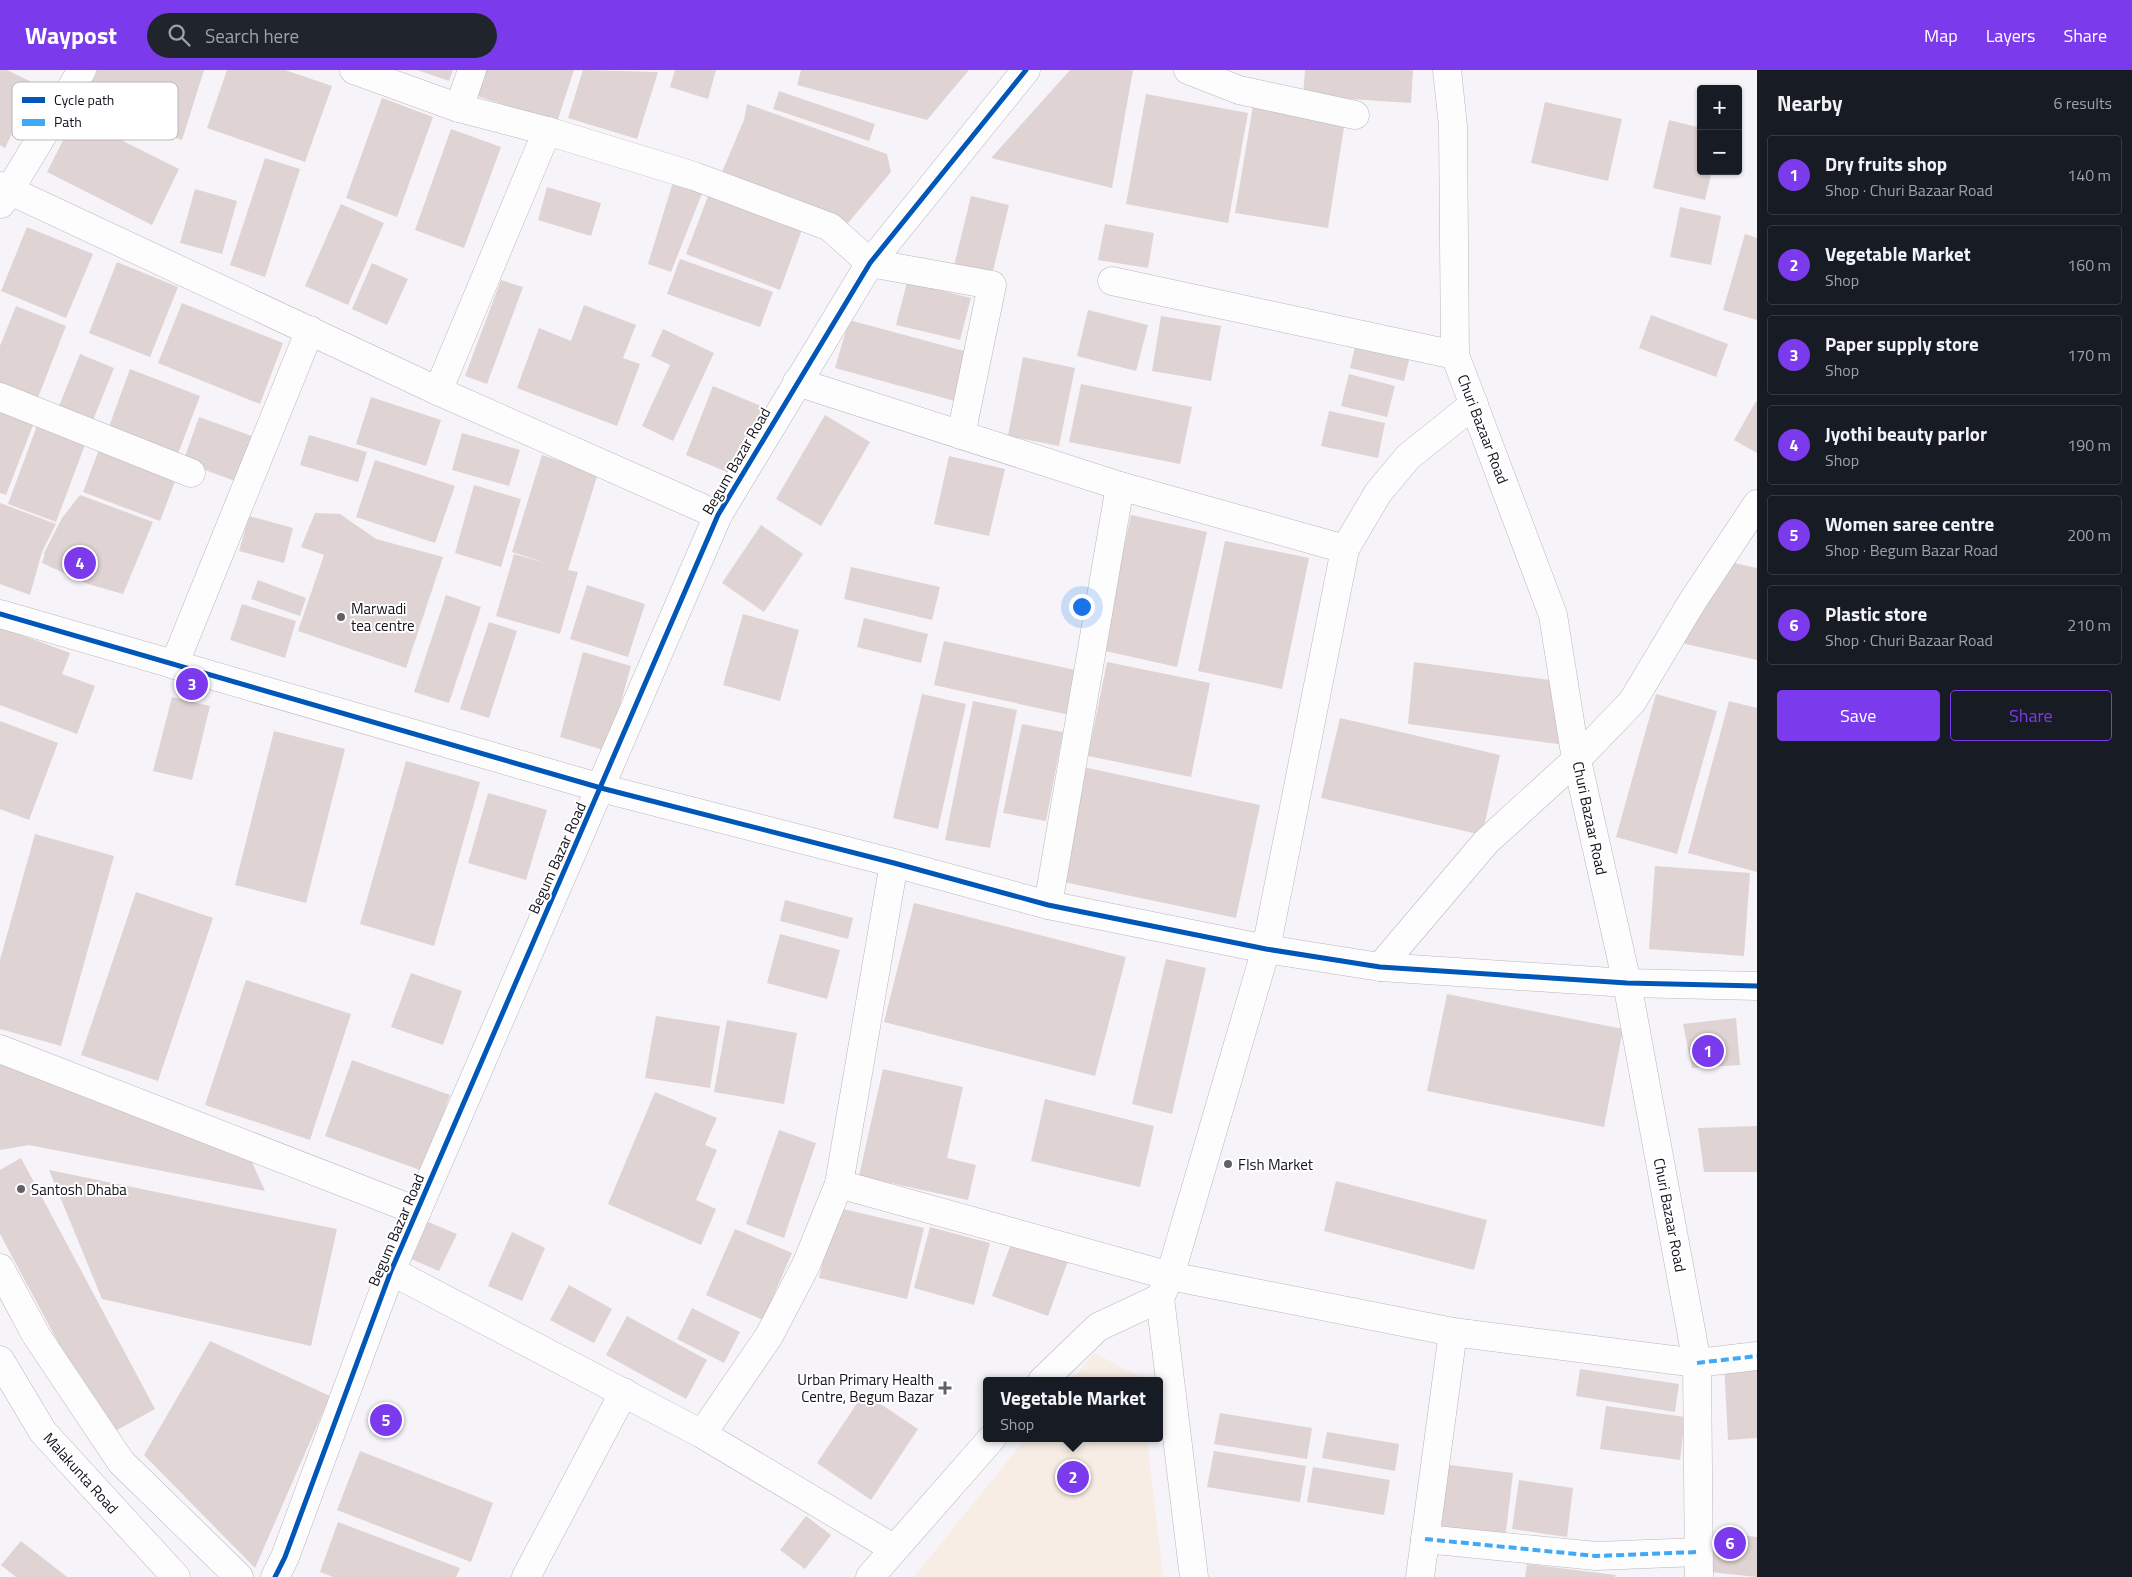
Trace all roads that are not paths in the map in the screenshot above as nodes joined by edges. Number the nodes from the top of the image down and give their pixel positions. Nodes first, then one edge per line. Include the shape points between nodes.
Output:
1 (82, 70) edge
2 (354, 70) edge
3 (472, 70) edge
4 (1026, 70) edge
5 (1188, 70) edge
6 (1447, 70) edge
7 (74, 82) edge
8 (460, 108) junction
9 (1355, 115) dead end
10 (547, 131) junction
11 (37, 140) edge
12 (3, 193) edge
13 (870, 263) junction
14 (1112, 281) dead end
15 (310, 330) junction
16 (1455, 355) junction
17 (797, 382) junction
18 (438, 391) junction
19 (0, 397) edge
20 (1474, 404) junction
21 (961, 435) junction
22 (190, 473) dead end
23 (1120, 486) junction
24 (1757, 504) edge
25 (718, 515) junction
26 (1345, 549) junction
27 (0, 614) edge
28 (174, 664) junction
29 (1577, 759) junction
30 (601, 788) junction
31 (894, 863) junction
32 (1048, 906) junction
33 (1266, 949) junction
34 (1380, 967) junction
35 (1626, 983) junction
36 (1757, 986) edge
37 (0, 1049) edge
38 (839, 1184) junction
39 (417, 1211) junction
40 (0, 1268) edge
41 (391, 1271) junction
42 (1165, 1287) junction
43 (1453, 1332) junction
44 (1757, 1356) edge
45 (0, 1360) edge
46 (1697, 1363) junction
47 (1046, 1377) edge
48 (624, 1392) junction
49 (702, 1434) junction
50 (988, 1442) edge
51 (1425, 1539) junction
52 (893, 1548) junction
53 (1699, 1565) edge
54 (176, 1577) edge
55 (239, 1577) edge
56 (275, 1577) edge
57 (526, 1577) edge
58 (870, 1577) edge
59 (1194, 1577) edge
60 (1420, 1577) edge

1 - 7 street
2 - 8 street
3 - 8 street
4 - 13 street, Begum Bazar Road
5 - 9 street via 1239,90
6 - 16 street, Churi Bazaar Road via 1453,126
8 - 10 street
10 - 13 street via 694,176 830,227
10 - 18 street
11 - 12 street
12 - 15 street
13 - 17 street, Begum Bazar Road
13 - 21 street via 992,285
14 - 16 street
15 - 18 street
15 - 28 street
16 - 20 street, Churi Bazaar Road
17 - 21 street
17 - 25 street, Begum Bazar Road
18 - 25 street
19 - 22 street
20 - 26 street via 1408,457 1378,493
20 - 29 street, Churi Bazaar Road via 1553,615
21 - 23 street
23 - 26 street
23 - 32 street
24 - 29 street via 1692,602 1632,702
25 - 30 street, Begum Bazar Road
26 - 33 street
27 - 28 street
28 - 30 street
29 - 34 street via 1486,842
29 - 35 street, Churi Bazaar Road
30 - 31 street
30 - 39 street, Begum Bazar Road
31 - 32 street
31 - 38 street
32 - 33 street
33 - 34 street
33 - 42 street
34 - 35 street
35 - 36 street
35 - 46 street, Churi Bazaar Road
37 - 39 street
38 - 42 street
38 - 49 street via 806,1265 769,1336
39 - 41 street, Begum Bazar Road
40 - 55 street via 36,1335 122,1462
41 - 48 street
41 - 56 street, Begum Bazar Road
42 - 43 street
42 - 47 street via 1098,1326
42 - 59 street
43 - 46 street
43 - 51 street
44 - 46 street
45 - 54 street, Malakunta Road via 43,1432
46 - 53 street, Churi Bazaar Road
48 - 49 street
48 - 57 street
49 - 52 street
50 - 52 street
51 - 53 street
51 - 60 street
52 - 58 street

